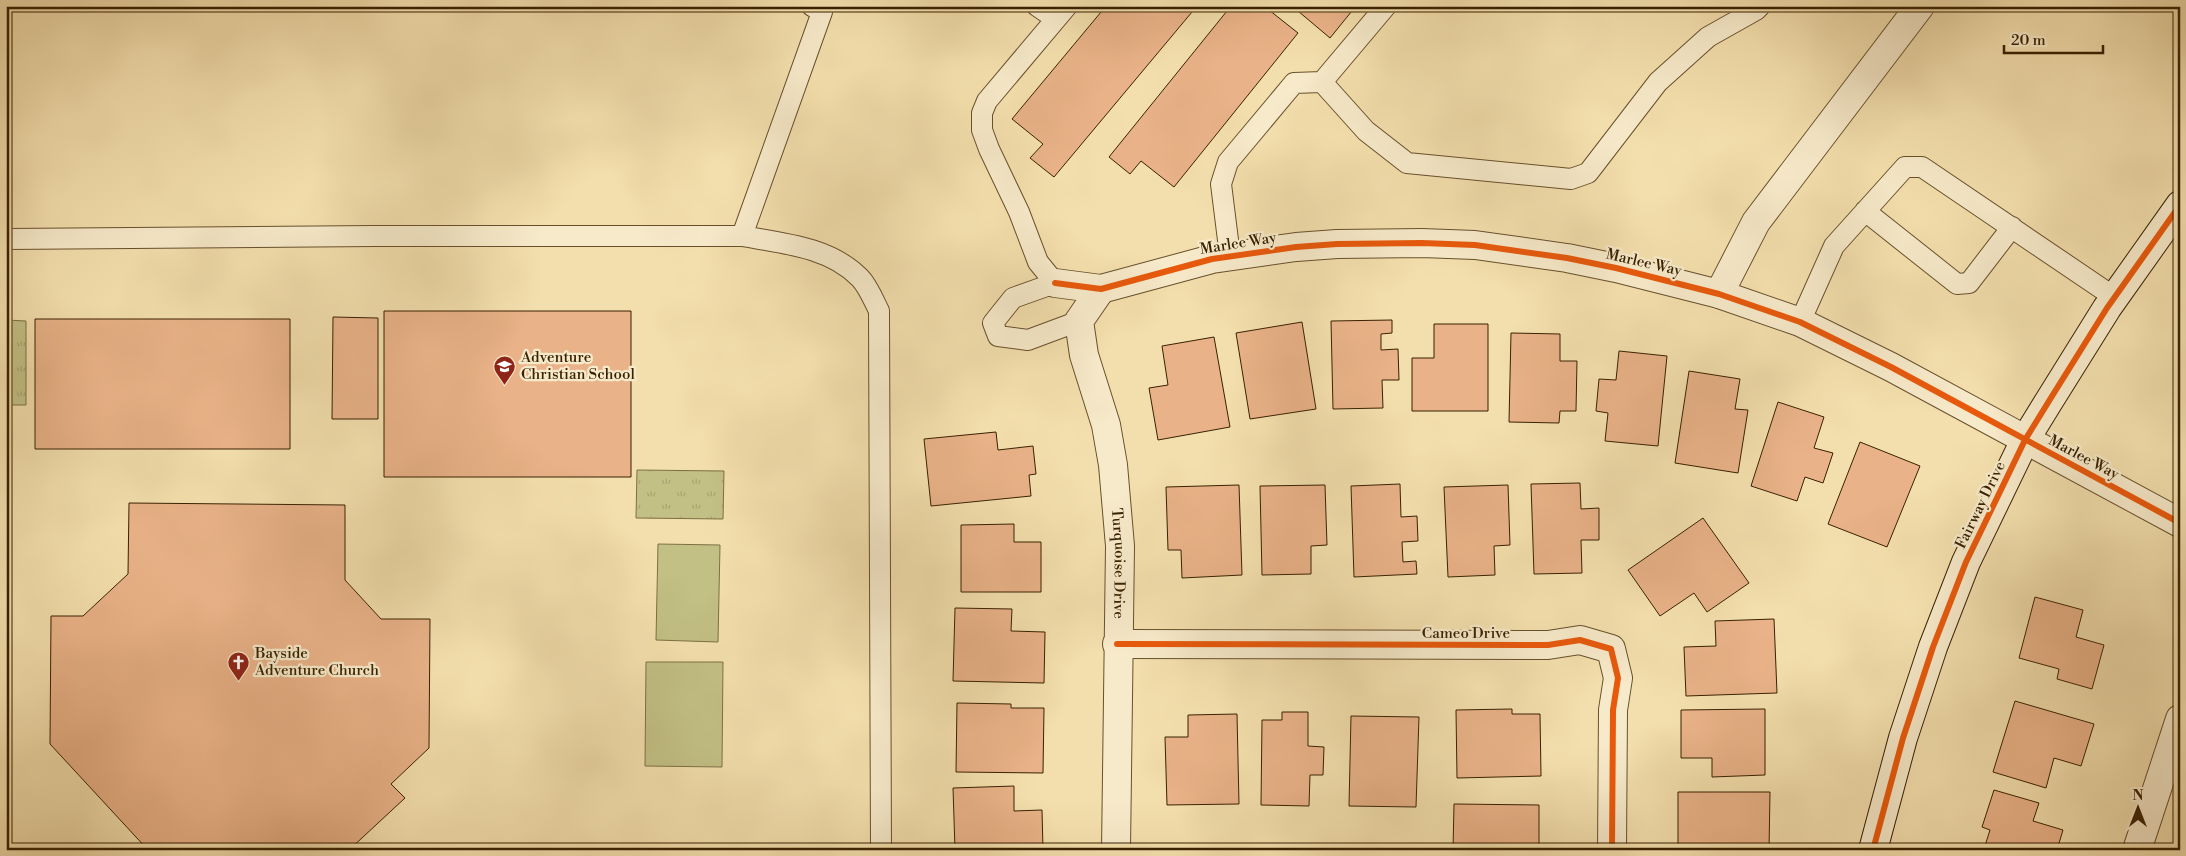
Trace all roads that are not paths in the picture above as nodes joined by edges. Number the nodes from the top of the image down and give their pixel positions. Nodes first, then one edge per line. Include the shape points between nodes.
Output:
1 (812, 6) edge
2 (1037, 6) edge
3 (1386, 6) edge
4 (1920, 6) edge
5 (1753, 8) edge
6 (1062, 13) edge
7 (1322, 82) junction
8 (2180, 205) edge
9 (1866, 211) junction
10 (2012, 227) junction
11 (742, 236) junction
12 (6, 239) edge
13 (1230, 256) junction
14 (1055, 283) junction
15 (1101, 289) junction
16 (1719, 294) junction
17 (2114, 297) junction
18 (1079, 321) junction
19 (1800, 322) junction
20 (2025, 440) junction
21 (2180, 523) edge
22 (1118, 644) junction
23 (2180, 719) edge
24 (881, 850) edge
25 (1116, 850) edge
26 (1612, 850) edge
27 (1873, 850) edge
28 (2137, 850) edge

1 - 11 lane via 822,12
2 - 6 lane
3 - 7 lane
4 - 16 street via 1756,222
5 - 7 lane via 1708,37 1658,82 1588,173 1571,179 1407,163 1366,131
6 - 14 lane via 995,88 982,113 982,130 989,149 1038,262
7 - 13 lane via 1294,83 1228,162 1221,184
8 - 17 street, Fairway Drive
9 - 10 lane via 1905,167 1922,167
9 - 10 lane via 1956,284 1968,282
9 - 19 lane via 1834,246
10 - 17 lane
11 - 12 lane
11 - 24 lane via 796,245 835,259 861,278 879,311
13 - 15 street, Marlee Way
13 - 16 street, Marlee Way via 1337,244 1475,245 1577,260
14 - 15 street, Marlee Way
14 - 18 lane via 1013,298 993,323 998,336 1028,340
15 - 18 street
16 - 19 street, Marlee Way
17 - 20 street, Fairway Drive
18 - 22 street, Turquoise Drive via 1084,355 1106,425 1113,465 1120,546
19 - 20 street, Marlee Way
20 - 21 street, Marlee Way
20 - 27 street, Fairway Drive via 1966,562 1933,647 1903,738
22 - 25 street, Turquoise Drive
22 - 26 street, Cameo Drive via 1548,645 1580,640 1611,649 1618,678 1613,710
23 - 28 street

